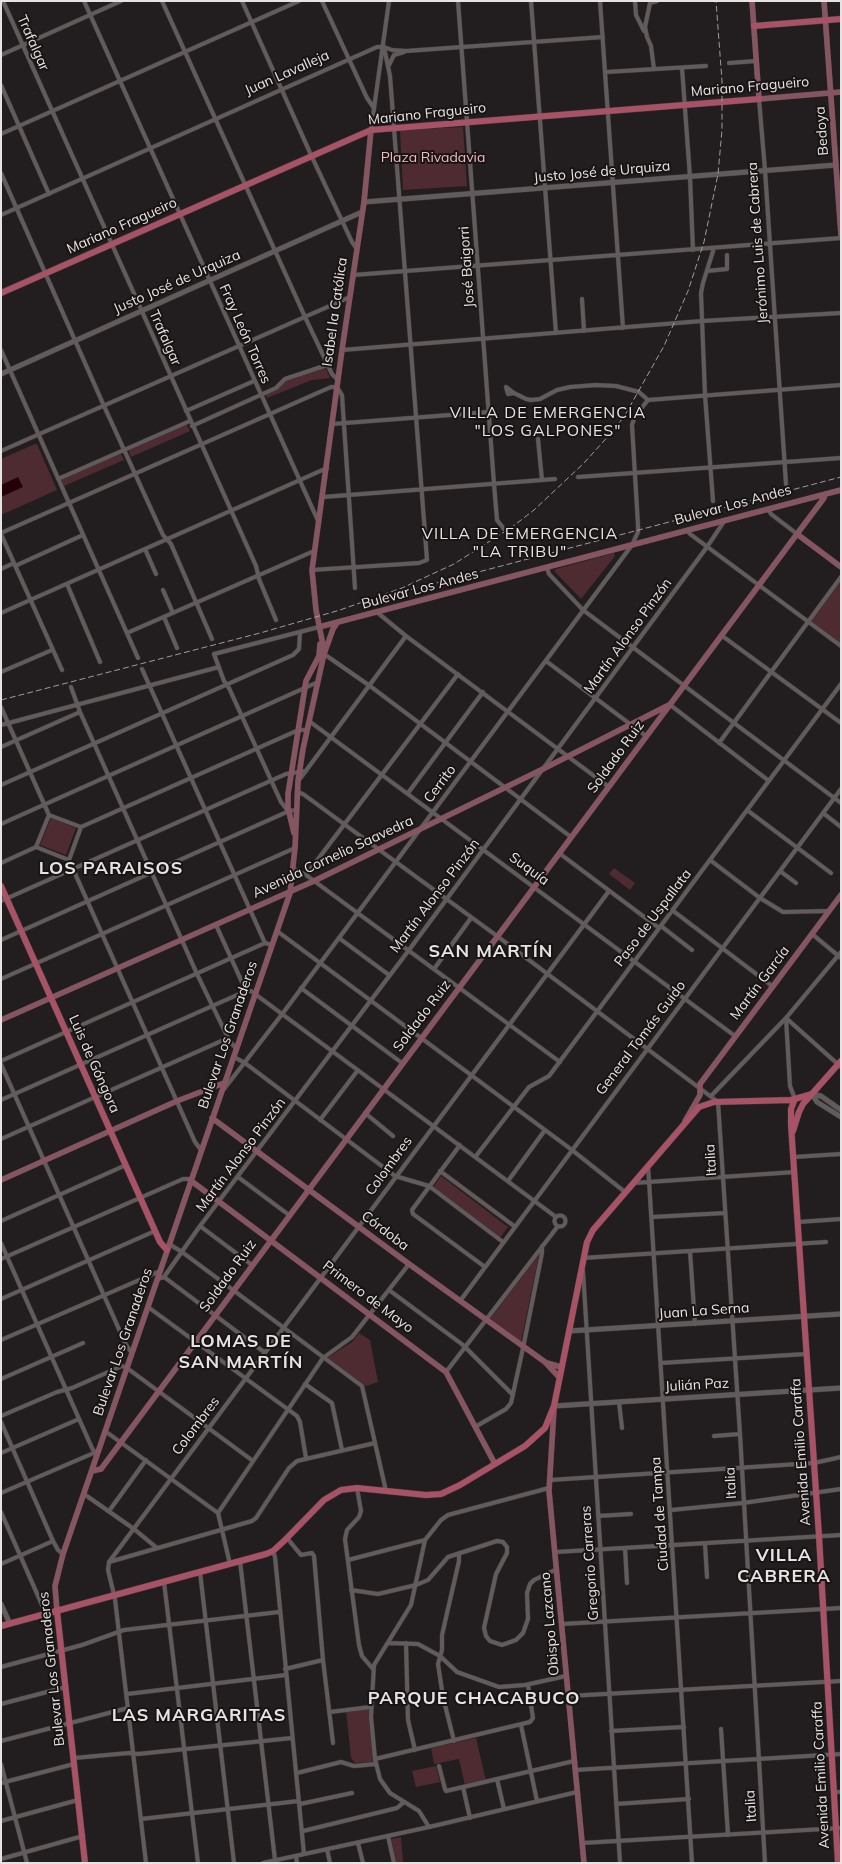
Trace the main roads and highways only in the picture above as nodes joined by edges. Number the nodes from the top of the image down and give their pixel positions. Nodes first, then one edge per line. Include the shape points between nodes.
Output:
1 (752, 1) edge
2 (824, 1) edge
3 (841, 19) edge
4 (826, 20) junction
5 (754, 26) junction
6 (841, 92) edge
7 (831, 93) junction
8 (759, 98) junction
9 (371, 130) junction
10 (838, 165) edge
11 (841, 235) edge
12 (1, 293) edge
13 (841, 490) edge
14 (825, 494) junction
15 (797, 534) junction
16 (841, 567) edge
17 (337, 623) junction
18 (319, 627) junction
19 (324, 654) junction
20 (669, 704) junction
21 (296, 840) junction
22 (1, 886) edge
23 (290, 893) junction
24 (841, 895) edge
25 (4, 900) edge
26 (52, 998) junction
27 (1, 1020) edge
28 (840, 1064) edge
29 (224, 1083) junction
30 (812, 1094) junction
31 (796, 1099) junction
32 (784, 1101) junction
33 (792, 1109) junction
34 (212, 1118) junction
35 (684, 1123) junction
36 (111, 1130) junction
37 (792, 1135) junction
38 (1, 1180) edge
39 (191, 1180) junction
40 (309, 1189) junction
41 (270, 1240) junction
42 (168, 1247) junction
43 (545, 1362) junction
44 (561, 1368) junction
45 (559, 1377) junction
46 (554, 1406) junction
47 (543, 1430) junction
48 (553, 1434) junction
49 (495, 1464) junction
50 (92, 1471) junction
51 (57, 1611) junction
52 (1, 1626) edge
53 (839, 1828) edge
54 (85, 1863) edge
55 (584, 1863) edge
56 (838, 1863) edge

1 - 5 main road, Jerónimo Luis de Cabrera
2 - 4 main road, Bedoya
3 - 4 main road
4 - 5 main road
4 - 7 main road, Bedoya
5 - 8 main road, Jerónimo Luis de Cabrera
6 - 7 main road, Mariano Fragueiro
7 - 8 main road, Mariano Fragueiro
7 - 10 main road, Bedoya
8 - 9 main road, Mariano Fragueiro
9 - 12 main road, Mariano Fragueiro
9 - 18 main road, Isabel la Católica via 364,202 312,570
10 - 11 main road, Bedoya
13 - 14 main road, Bulevar Los Andes
14 - 15 main road, Soldado Ruiz
14 - 17 main road, Bulevar Los Andes
15 - 16 main road
15 - 20 main road, Soldado Ruiz
17 - 18 main road, Bulevar Los Andes
17 - 19 main road, Bulevar Los Granaderos
18 - 19 main road, Bulevar Los Granaderos
18 - 21 main road, Bulevar Los Granaderos via 320,653 308,673 304,689 288,794
19 - 21 main road, Bulevar Los Granaderos via 299,773
20 - 23 main road, Avenida Cornelio Saavedra
20 - 40 main road, Soldado Ruiz
21 - 23 main road, Bulevar Los Granaderos
22 - 25 main road, Luis de Góngora
23 - 26 main road, Avenida Cornelio Saavedra
23 - 29 main road, Bulevar Los Granaderos
24 - 35 main road, Martín García via 699,1087 699,1098
25 - 26 main road, Luis de Góngora via 22,931
26 - 27 main road, Avenida Cornelio Saavedra
26 - 36 main road, Luis de Góngora
28 - 30 main road, Avenida Emilio Caraffa
29 - 34 main road, Bulevar Los Granaderos
29 - 36 main road
30 - 31 main road
30 - 37 main road, Avenida Emilio Caraffa via 799,1112
31 - 32 main road
31 - 33 main road, Avenida Emilio Caraffa
32 - 33 main road
32 - 35 main road via 708,1103 699,1107
33 - 37 main road, Avenida Emilio Caraffa
34 - 39 main road, Bulevar Los Granaderos
34 - 40 main road, Córdoba
35 - 44 main road via 590,1233
36 - 38 main road
36 - 42 main road, Luis de Góngora via 155,1231 162,1245
37 - 53 main road, Avenida Emilio Caraffa via 834,1792
39 - 41 main road, Primero de Mayo
39 - 42 main road, Bulevar Los Granaderos
40 - 41 main road, Soldado Ruiz
40 - 43 main road, Córdoba
41 - 49 main road, Primero de Mayo via 446,1372
41 - 50 main road, Soldado Ruiz via 101,1469
42 - 50 main road, Bulevar Los Granaderos
43 - 44 main road, Córdoba
43 - 45 main road, Córdoba
44 - 45 main road
45 - 46 main road
46 - 47 main road
46 - 48 main road, Obispo Lazcano
47 - 48 main road via 549,1429
47 - 49 main road via 526,1446
48 - 55 main road, Obispo Lazcano via 549,1488
49 - 51 main road via 441,1494 345,1488 328,1497 273,1551
50 - 51 main road, Bulevar Los Granaderos via 55,1586
51 - 52 main road
51 - 54 main road, Bulevar Los Granaderos
53 - 56 main road, Avenida Emilio Caraffa

